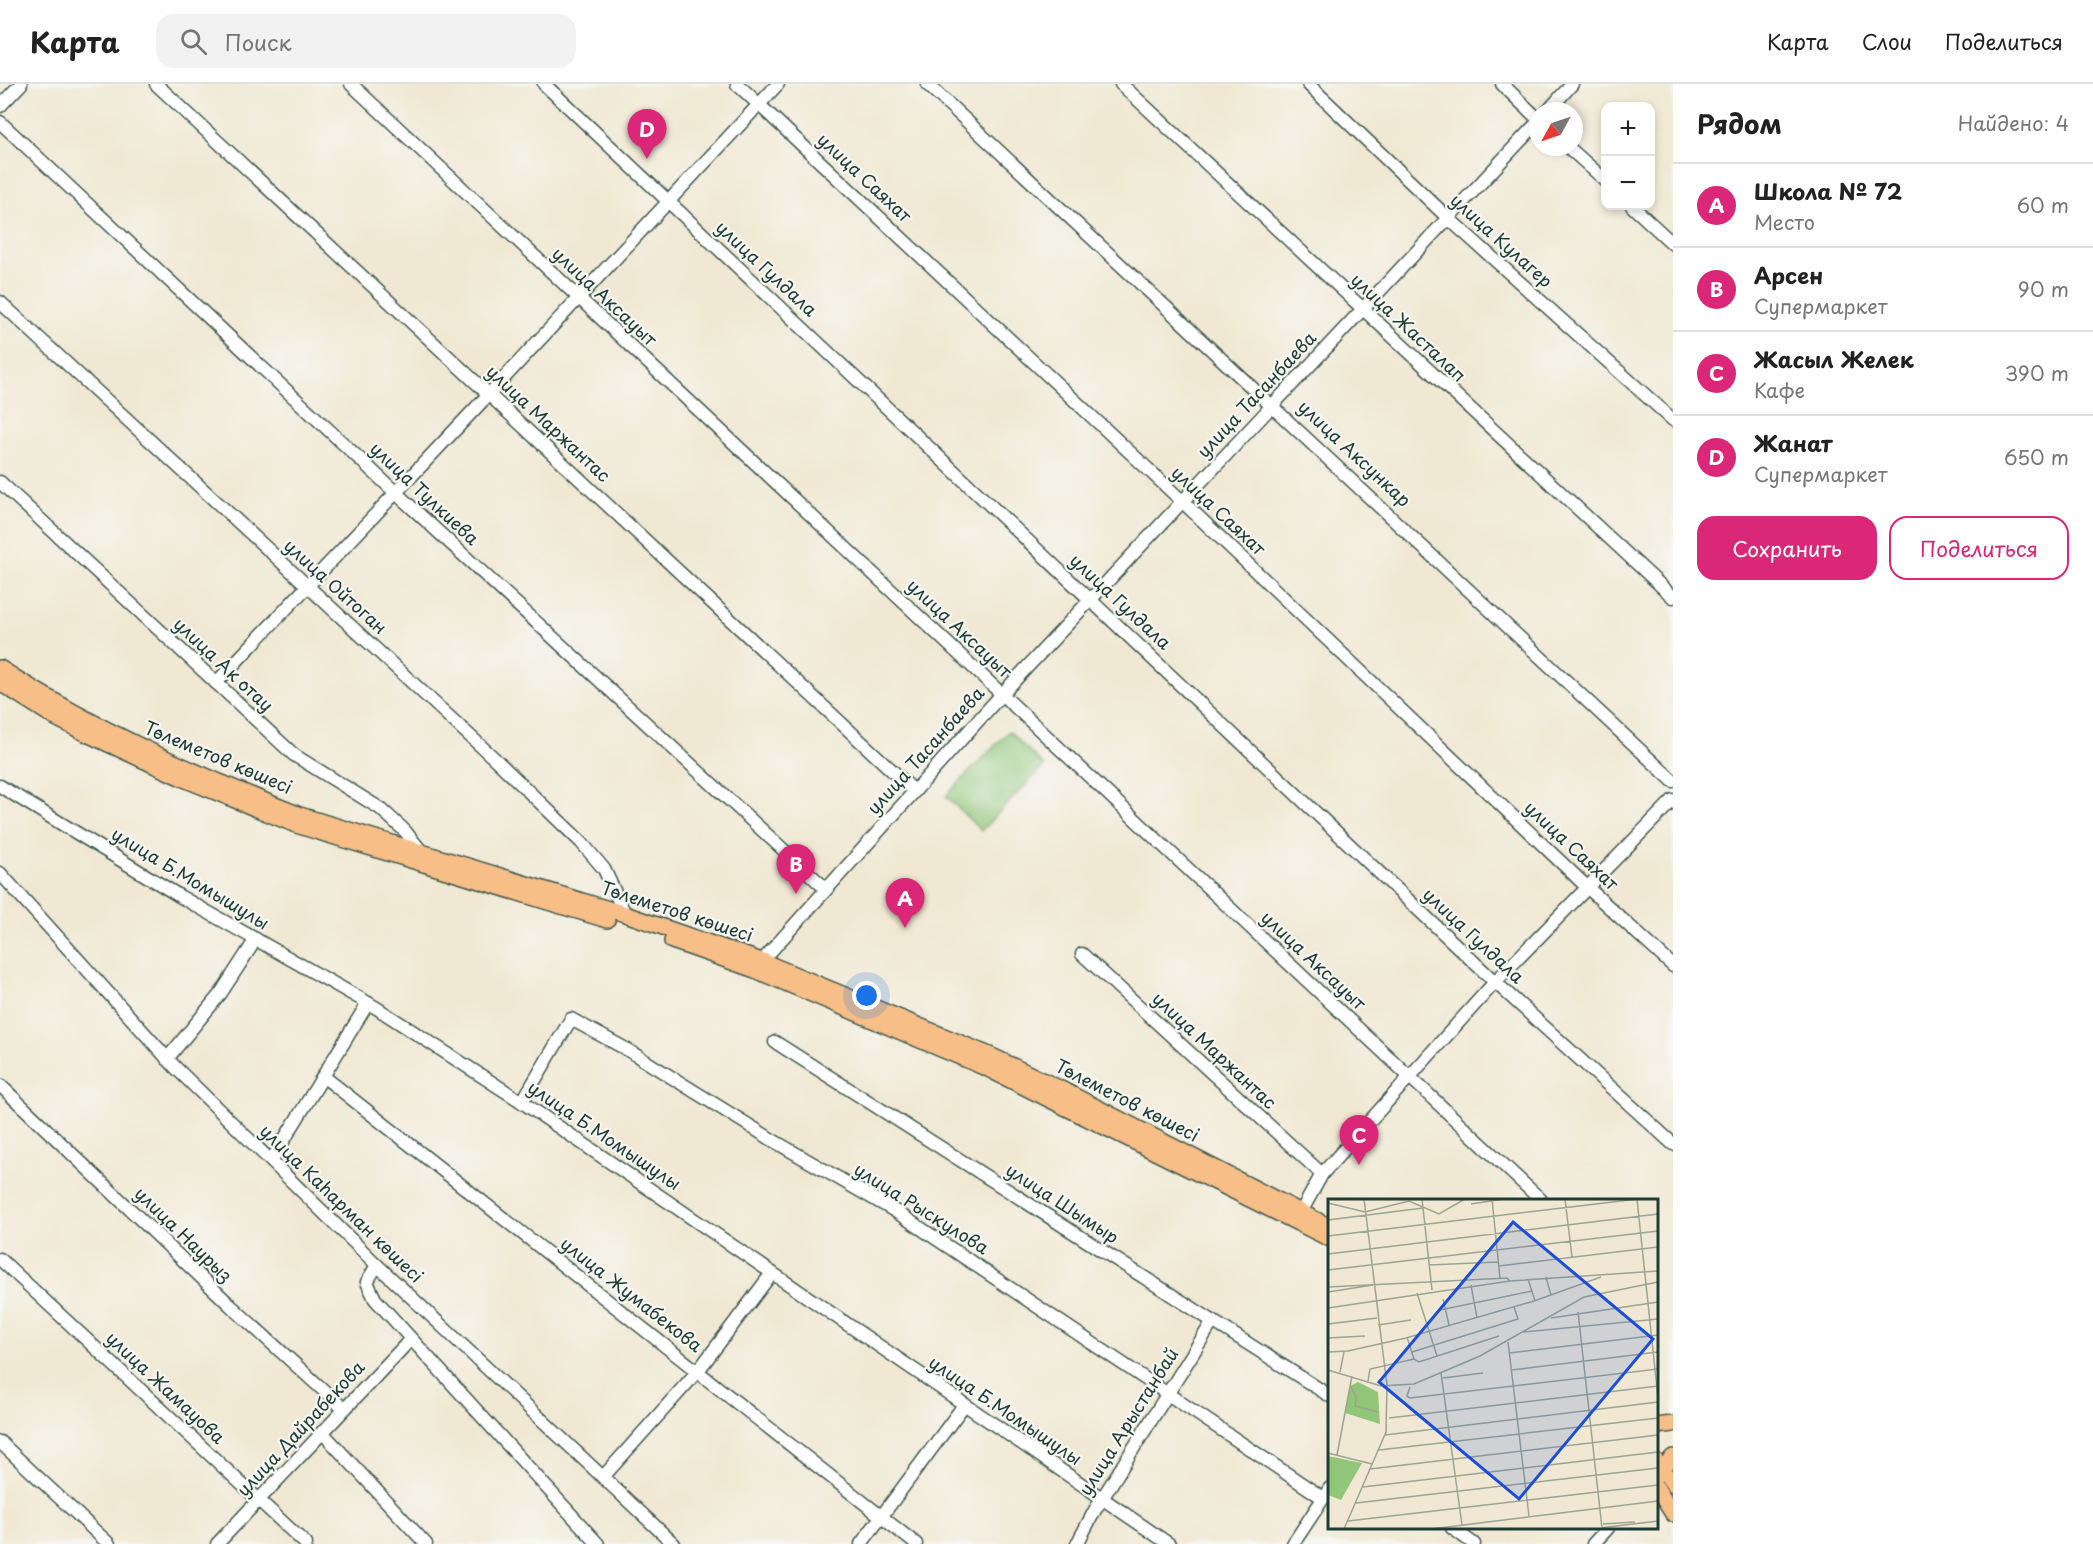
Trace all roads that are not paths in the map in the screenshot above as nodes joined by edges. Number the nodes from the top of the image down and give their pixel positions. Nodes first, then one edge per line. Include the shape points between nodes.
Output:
1 (21, 84) edge
2 (156, 84) edge
3 (351, 84) edge
4 (544, 84) edge
5 (737, 84) edge
6 (778, 84) edge
7 (927, 84) edge
8 (1120, 84) edge
9 (1308, 84) edge
10 (1502, 84) edge
11 (1572, 84) edge
12 (1556, 102) edge
13 (759, 104) junction
14 (0, 106) edge
15 (1529, 112) edge
16 (0, 122) edge
17 (1529, 130) edge
18 (1578, 156) edge
19 (1601, 178) edge
20 (668, 202) junction
21 (1636, 210) edge
22 (1447, 217) junction
23 (1673, 244) edge
24 (578, 298) junction
25 (0, 302) edge
26 (1361, 309) junction
27 (489, 394) junction
28 (1274, 404) junction
29 (1673, 420) edge
30 (0, 483) edge
31 (396, 493) junction
32 (1183, 502) junction
33 (309, 587) junction
34 (1673, 597) edge
35 (1091, 600) junction
36 (0, 668) edge
37 (0, 683) edge
38 (216, 683) junction
39 (1002, 694) junction
40 (1673, 781) edge
41 (0, 786) edge
42 (915, 791) junction
43 (1673, 800) edge
44 (420, 858) junction
45 (0, 873) edge
46 (1588, 888) junction
47 (826, 889) junction
48 (625, 914) junction
49 (256, 939) junction
50 (1082, 954) dead end
51 (762, 961) junction
52 (1673, 966) edge
53 (1496, 982) junction
54 (368, 1003) junction
55 (776, 1042) dead end
56 (167, 1059) junction
57 (323, 1076) junction
58 (1411, 1077) junction
59 (0, 1084) edge
60 (522, 1102) junction
61 (1673, 1144) edge
62 (271, 1161) junction
63 (1322, 1174) junction
64 (1540, 1199) edge
65 (1301, 1212) junction
66 (1328, 1226) edge
67 (1328, 1239) edge
68 (0, 1259) edge
69 (377, 1265) junction
70 (772, 1273) junction
71 (1213, 1321) junction
72 (411, 1339) junction
73 (698, 1371) junction
74 (1168, 1392) junction
75 (1328, 1395) edge
76 (964, 1405) junction
77 (344, 1409) junction
78 (1673, 1424) edge
79 (1658, 1426) edge
80 (322, 1432) junction
81 (0, 1442) edge
82 (1662, 1465) edge
83 (603, 1477) junction
84 (1673, 1484) edge
85 (1658, 1490) edge
86 (1326, 1493) edge
87 (1102, 1499) junction
88 (259, 1500) junction
89 (1673, 1514) edge
90 (881, 1516) junction
91 (1455, 1529) edge
92 (1606, 1529) edge
93 (109, 1544) edge
94 (217, 1544) edge
95 (306, 1544) edge
96 (426, 1544) edge
97 (598, 1544) edge
98 (674, 1544) edge
99 (861, 1544) edge
100 (916, 1544) edge
101 (1077, 1544) edge
102 (1169, 1544) edge
103 (1293, 1544) edge
104 (1474, 1544) edge
105 (1593, 1544) edge

1 - 14 street
2 - 27 street, улица Маржантас
3 - 24 street, улица Аксауыт
4 - 20 street, улица Гулдала
5 - 13 street, улица Саяхат
6 - 13 street
7 - 28 street, улица Аксункар
8 - 26 street, улица Жасталап
9 - 22 street, улица Кулагер
10 - 15 street
11 - 12 street
13 - 20 street
13 - 32 street, улица Саяхат
16 - 31 street, улица Тулкиева
17 - 22 street, улица Тасанбаева
18 - 19 street
20 - 24 street
20 - 35 street, улица Гулдала
21 - 23 street
22 - 26 street, улица Тасанбаева
22 - 29 street, улица Кулагер
24 - 27 street
24 - 39 street, улица Аксауыт
25 - 33 street, улица Ойтоган
26 - 28 street, улица Тасанбаева
26 - 34 street, улица Жасталап
27 - 31 street
27 - 42 street, улица Маржантас
28 - 32 street, улица Тасанбаева
28 - 40 street, улица Аксункар
30 - 38 street, улица Ак отау
31 - 33 street
31 - 47 street, улица Тулкиева
32 - 35 street, улица Тасанбаева
32 - 46 street, улица Саяхат
33 - 38 street
33 - 48 street, улица Ойтоган via 581,842 604,869
35 - 39 street, улица Тасанбаева
35 - 53 street, улица Гулдала
36 - 44 main road, Төлеметов көшесі via 78,714 187,768
37 - 44 main road, Төлеметов көшесі via 87,734 183,779 296,825
38 - 44 street, улица Ак отау via 294,755 381,809 405,831
39 - 42 street, улица Тасанбаева
39 - 58 street, улица Аксауыт
41 - 49 street, улица Б.Момышулы
42 - 47 street, улица Тасанбаева
43 - 46 street
44 - 48 main road, Төлеметов көшесі
44 - 67 main road, Төлеметов көшесі via 754,970 986,1068
45 - 56 street, улица Каһарман көшесі
46 - 52 street, улица Саяхат
46 - 53 street
47 - 51 street, улица Тасанбаева
48 - 51 main road, Төлеметов көшесі
49 - 54 street, улица Б.Момышулы
49 - 56 street via 221,993
50 - 63 street, улица Маржантас
51 - 65 main road, Төлеметов көшесі via 1048,1082
53 - 58 street
53 - 61 street, улица Гулдала
54 - 57 street
54 - 60 street, улица Б.Момышулы
55 - 71 street, улица Шымыр
56 - 62 street, улица Каһарман көшесі
57 - 62 street
57 - 73 street, улица Жумабекова
58 - 63 street
58 - 64 street, улица Аксауыт
59 - 77 street, улица Наурыз
60 - 70 street, улица Б.Момышулы
60 - 74 street, улица Рыскулова via 571,1019 895,1211
62 - 69 street, улица Каһарман көшесі
63 - 65 street
65 - 66 main road, Төлеметов көшесі
68 - 88 street, улица Жамауова
69 - 72 street via 367,1282 375,1299
69 - 83 street, улица Каһарман көшесі
70 - 73 street
70 - 76 street, улица Б.Момышулы
71 - 74 street, улица Арыстанбай
71 - 75 street, улица Шымыр
72 - 77 street, улица Дайрабекова
72 - 97 street
73 - 83 street
73 - 90 street, улица Жумабекова
74 - 86 street, улица Рыскулова
74 - 87 street, улица Арыстанбай
76 - 87 street, улица Б.Момышулы
76 - 90 street
77 - 80 street, улица Дайрабекова
78 - 79 main road
80 - 88 street, улица Дайрабекова
80 - 96 street
81 - 93 street
82 - 84 main road
83 - 98 street, улица Каһарман көшесі
85 - 89 main road
86 - 103 street
87 - 101 street, улица Арыстанбай
87 - 102 street, улица Б.Момышулы
88 - 94 street, улица Дайрабекова
88 - 95 street, улица Жамауова
90 - 99 street
90 - 100 street, улица Жумабекова
91 - 104 street
92 - 105 street

